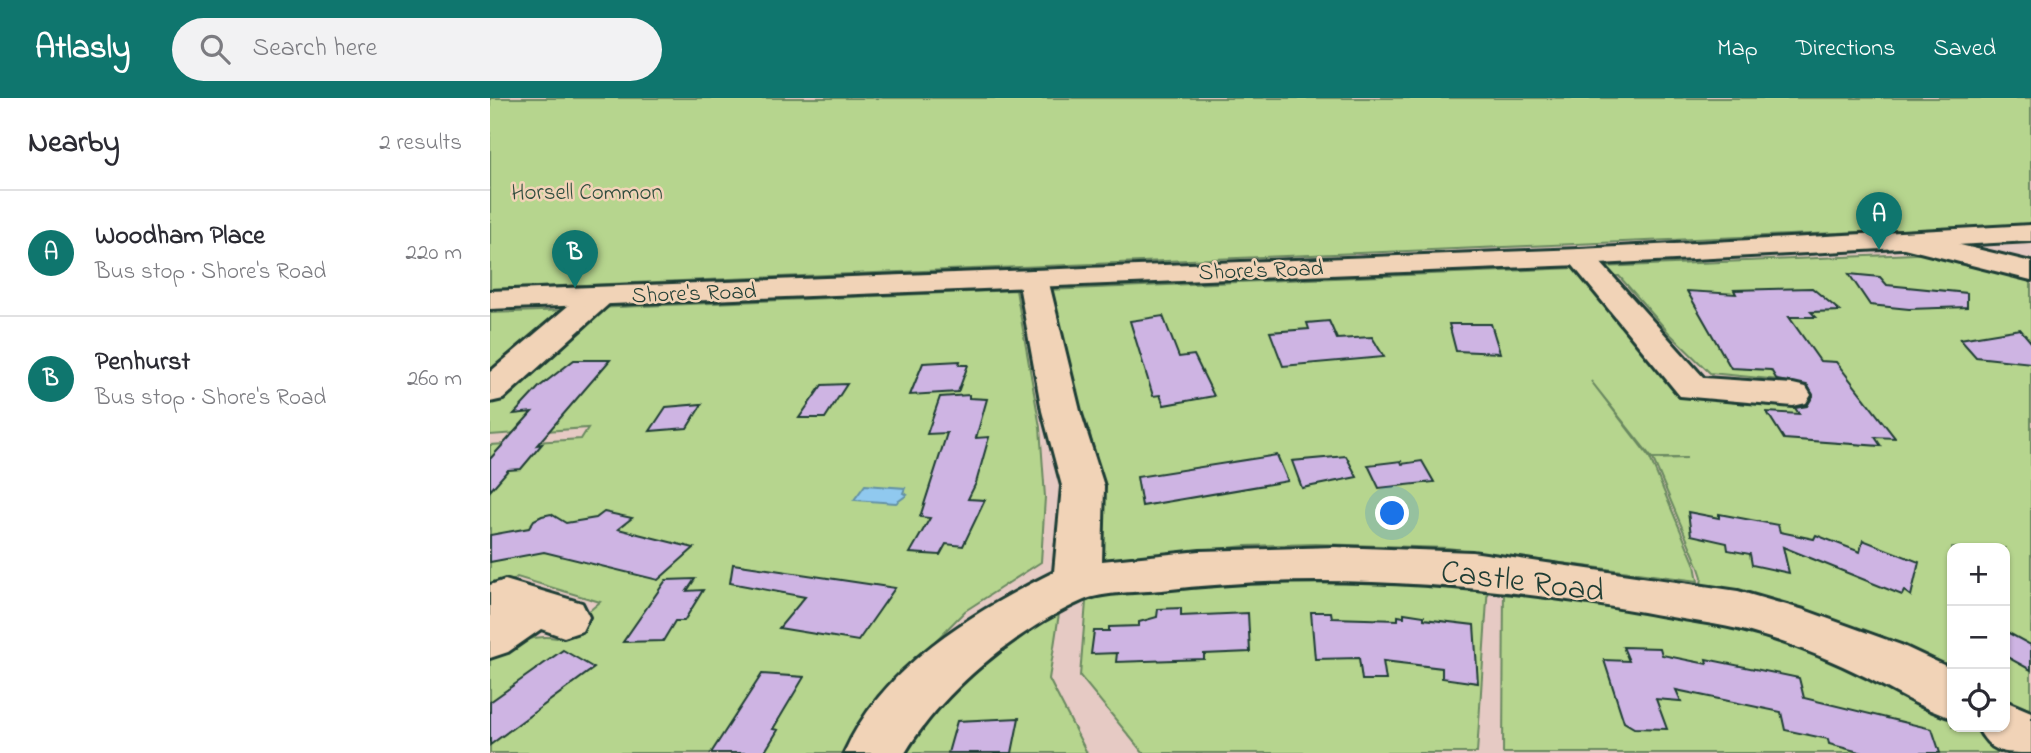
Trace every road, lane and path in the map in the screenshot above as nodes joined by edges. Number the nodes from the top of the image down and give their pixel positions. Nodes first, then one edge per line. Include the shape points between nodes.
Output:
1 (2031, 233) edge
2 (1906, 240) junction
3 (1580, 257) junction
4 (2031, 271) edge
5 (1033, 279) junction
6 (599, 296) junction
7 (490, 300) edge
8 (490, 390) edge
9 (1793, 395) dead end
10 (1077, 582) junction
11 (1947, 693) edge
12 (2010, 729) edge
13 (2031, 742) edge
14 (873, 753) edge

1 - 2 street, Shore's Road
2 - 3 street, Shore's Road
2 - 4 street
3 - 5 street, Shore's Road
3 - 9 street via 1693,388
5 - 6 street, Shore's Road
5 - 10 street via 1061,411 1083,486
6 - 7 street, Shore's Road
6 - 8 street
10 - 11 street, Castle Road via 1200,568 1335,564 1472,569 1738,610 1835,640
10 - 14 street, Castle Road via 1023,610 962,651 901,709
12 - 13 street

